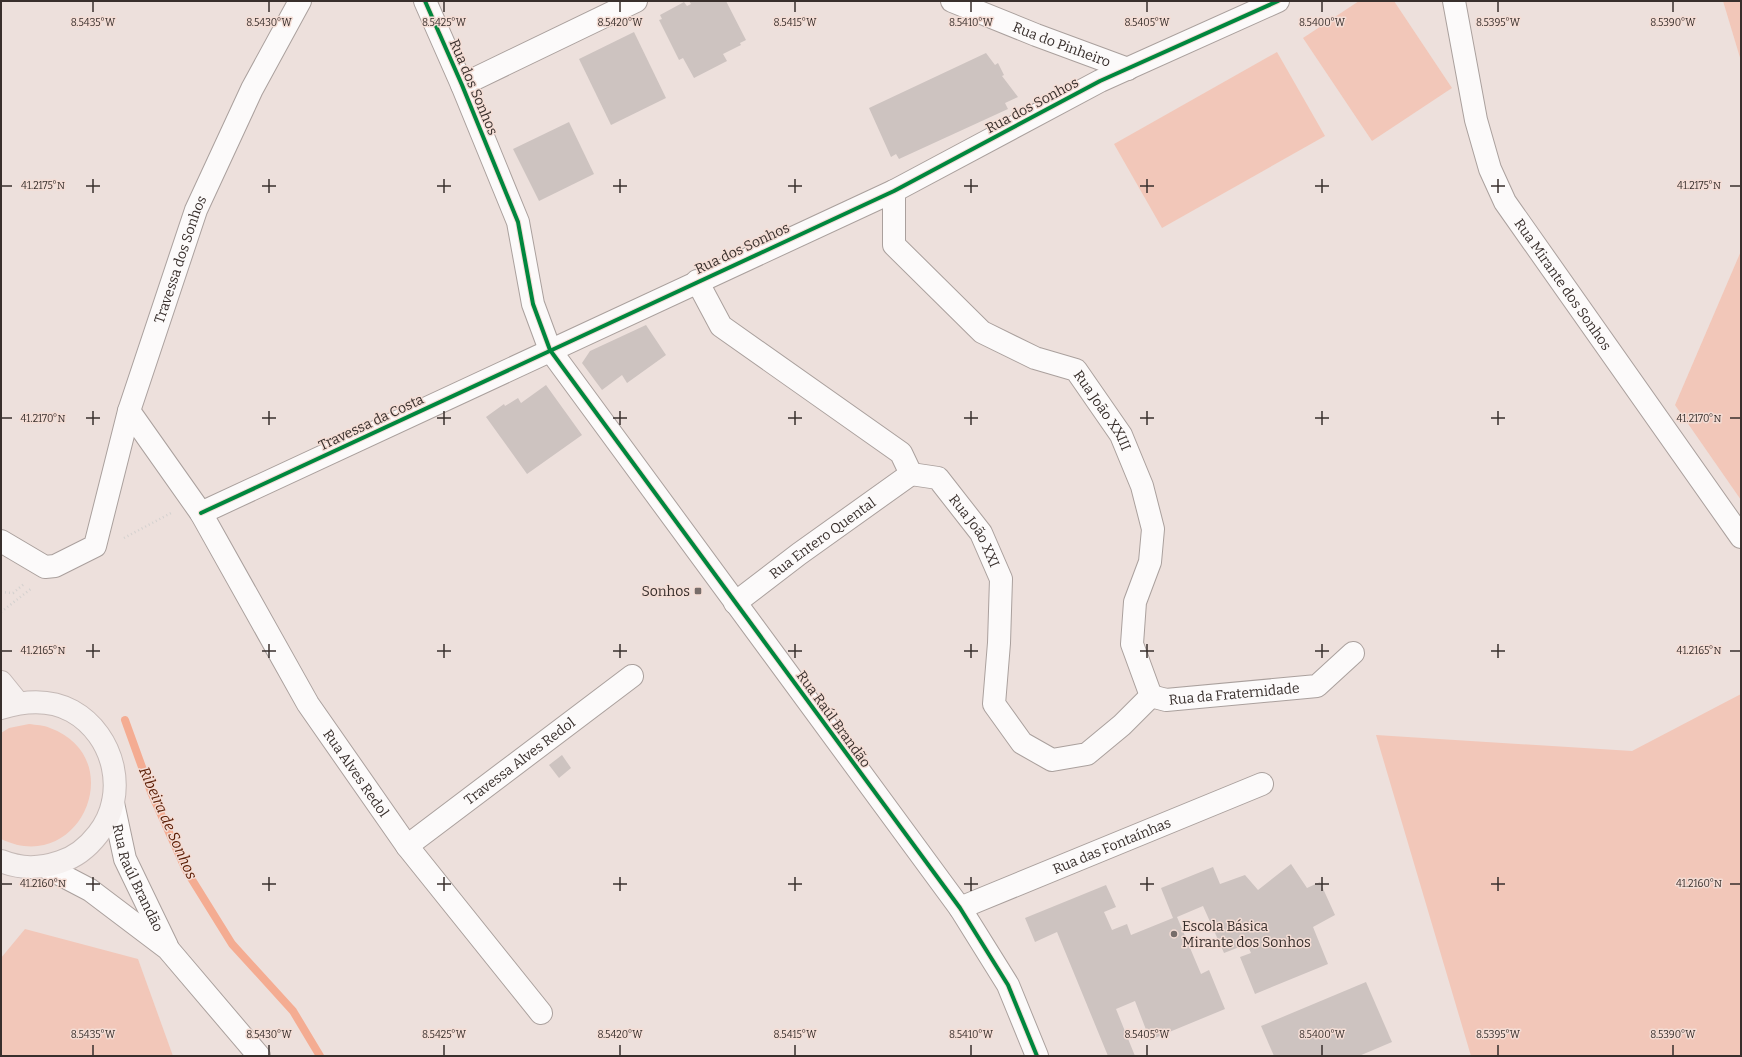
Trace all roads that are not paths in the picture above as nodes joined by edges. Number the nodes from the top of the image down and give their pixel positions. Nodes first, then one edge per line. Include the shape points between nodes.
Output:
1 (300, 1) edge
2 (425, 1) edge
3 (636, 1) edge
4 (952, 1) edge
5 (1278, 1) edge
6 (1454, 1) edge
7 (1128, 69) junction
8 (462, 86) junction
9 (894, 191) junction
10 (697, 281) junction
11 (550, 350) junction
12 (128, 412) junction
13 (911, 474) junction
14 (201, 513) junction
15 (1741, 536) edge
16 (1, 541) edge
17 (735, 603) junction
18 (1353, 653) dead end
19 (632, 676) dead end
20 (1, 682) edge
21 (1152, 696) junction
22 (10, 705) edge
23 (1262, 784) dead end
24 (113, 803) junction
25 (407, 846) junction
26 (5, 866) edge
27 (46, 867) junction
28 (960, 908) junction
29 (168, 949) junction
30 (541, 1013) dead end
31 (259, 1056) edge
32 (1037, 1056) edge

1 - 12 street, Travessa dos Sonhos via 252,89 196,210
2 - 8 street, Rua dos Sonhos
3 - 8 street
4 - 7 street, Rua do Pinheiro
5 - 7 street, Rua dos Sonhos
6 - 15 street, Rua Mirante dos Sonhos via 1476,120 1490,169 1505,202
7 - 9 street, Rua dos Sonhos via 1100,81
8 - 11 street, Rua dos Sonhos via 518,222 533,304
9 - 10 street, Rua dos Sonhos
9 - 21 street, Rua João XXIII via 894,245 982,332 1034,358 1076,370 1121,435 1142,486 1153,529 1150,562 1135,602 1132,644
10 - 11 street, Rua dos Sonhos
10 - 13 street via 721,326 901,453
11 - 14 street, Travessa da Costa
11 - 17 street, Rua Raúl Brandão
12 - 14 street
12 - 16 street, Travessa dos Sonhos via 95,546 55,566 45,567
13 - 17 street, Rua Entero Quental
13 - 21 street, Rua João XXI via 938,478 981,533 1001,579 994,704 1022,743 1052,760 1086,754
14 - 25 street, Rua Alves Redol via 308,704
17 - 28 street, Rua Raúl Brandão
18 - 21 street, Rua da Fraternidade via 1317,686 1166,700
19 - 25 street, Travessa Alves Redol
20 - 22 main road
22 - 24 main road via 45,703 71,711 93,727 108,750 115,776
23 - 28 street, Rua das Fontaínhas
24 - 27 main road via 105,826 90,845 69,859
24 - 29 street, Rua Raúl Brandão via 125,859
25 - 30 street, Rua Alves Redol
26 - 27 main road
27 - 29 street, Rua Raúl Brandão via 90,890
28 - 32 street, Rua Raúl Brandão via 1008,985
29 - 31 street, Rua Raúl Brandão

